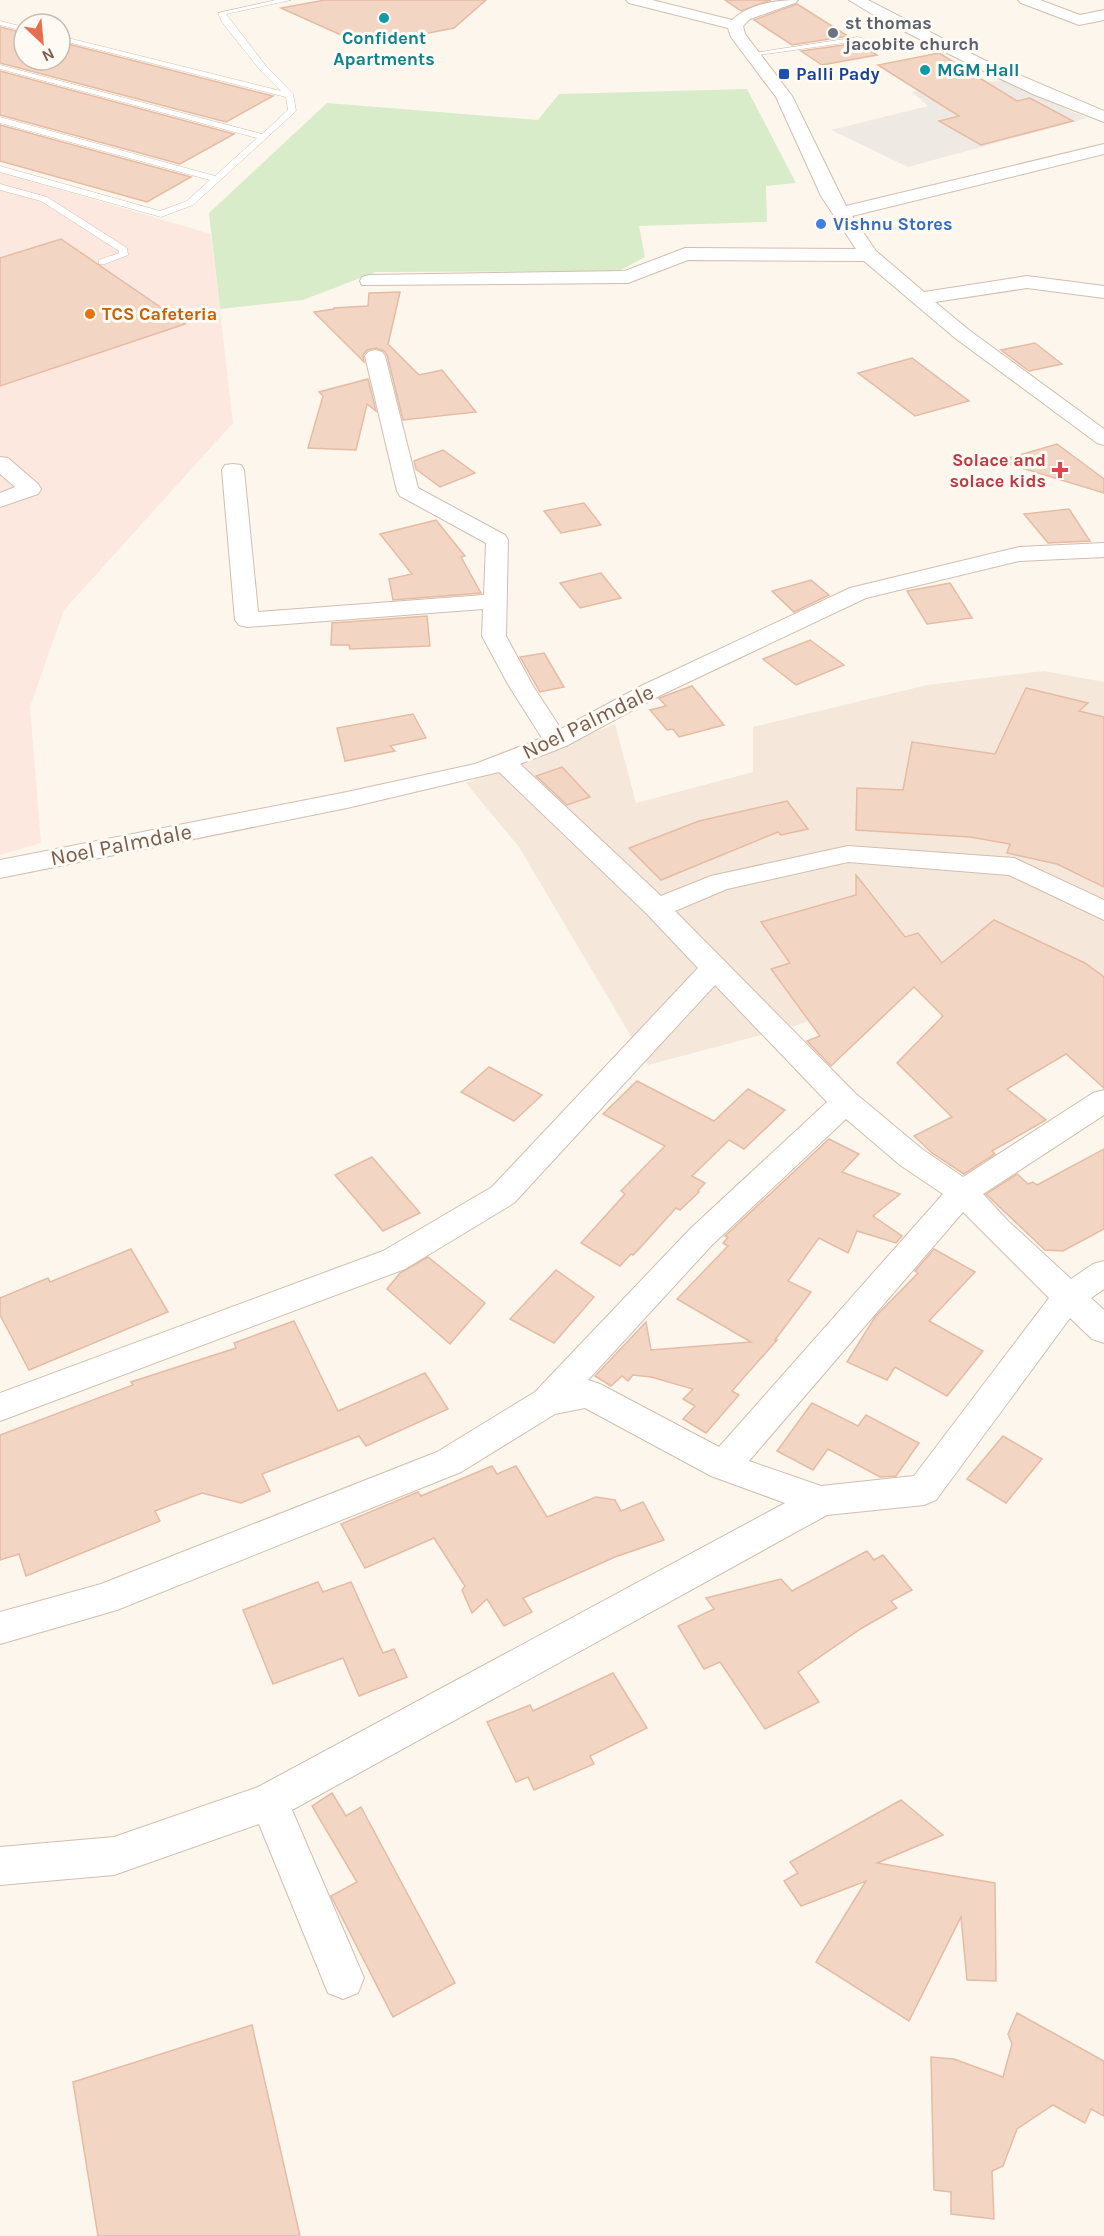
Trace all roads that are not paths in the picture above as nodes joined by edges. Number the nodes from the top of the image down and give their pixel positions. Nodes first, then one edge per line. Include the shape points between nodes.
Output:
1 (287, 0) edge
2 (634, 0) edge
3 (790, 0) edge
4 (857, 0) edge
5 (1026, 0) edge
6 (1104, 15) edge
7 (1079, 20) junction
8 (735, 25) junction
9 (1096, 31) dead end
10 (72, 41) edge
11 (883, 45) dead end
12 (752, 54) junction
13 (0, 67) edge
14 (290, 96) junction
15 (1104, 117) edge
16 (0, 120) edge
17 (264, 137) junction
18 (1104, 149) edge
19 (0, 169) edge
20 (217, 179) junction
21 (0, 187) edge
22 (841, 213) junction
23 (869, 255) junction
24 (102, 262) dead end
25 (369, 281) dead end
26 (1104, 291) edge
27 (921, 298) junction
28 (375, 356) dead end
29 (1104, 439) edge
30 (0, 463) edge
31 (233, 470) dead end
32 (0, 500) edge
33 (1104, 550) edge
34 (495, 601) junction
35 (557, 741) junction
36 (502, 763) junction
37 (0, 869) edge
38 (657, 908) junction
39 (1104, 911) edge
40 (715, 967) junction
41 (1104, 1101) edge
42 (845, 1102) junction
43 (963, 1192) junction
44 (1104, 1273) edge
45 (1068, 1297) junction
46 (1104, 1330) edge
47 (548, 1402) junction
48 (0, 1407) edge
49 (723, 1466) junction
50 (821, 1501) junction
51 (0, 1628) edge
52 (269, 1802) junction
53 (0, 1866) edge
54 (343, 1978) dead end

1 - 14 lane via 222,13 263,68
2 - 8 street
3 - 8 street via 745,16
4 - 15 street via 939,45 1052,98
5 - 7 street
6 - 7 street
7 - 9 street
8 - 12 street
10 - 14 lane
11 - 12 lane via 858,39
12 - 22 street via 784,96
13 - 17 lane
14 - 17 lane via 292,111
16 - 20 lane
17 - 20 lane
18 - 22 street
19 - 20 lane via 161,214 190,203
21 - 24 lane via 52,203 124,250 123,255
22 - 23 street
23 - 25 street via 685,254 628,277
23 - 27 street
26 - 27 street via 1027,282
27 - 29 street via 962,334
28 - 34 street via 408,491 497,540
30 - 32 street via 30,489
31 - 34 street via 247,620
33 - 35 street, Noel Palmdale via 1019,554 858,593 650,691
34 - 35 street via 494,636
35 - 36 street, Noel Palmdale
36 - 37 street, Noel Palmdale via 347,800
36 - 38 street
38 - 39 street via 720,882 848,855 1014,867
38 - 40 street
40 - 42 street
40 - 48 street via 503,1195 394,1260
41 - 43 street
42 - 43 street
42 - 47 street via 701,1237
43 - 45 street
43 - 49 street
44 - 45 street
45 - 46 street
45 - 50 street via 924,1490
47 - 49 street via 588,1394
47 - 51 street via 449,1462 104,1599
49 - 50 street
50 - 52 street
52 - 53 street via 114,1856
52 - 54 street

